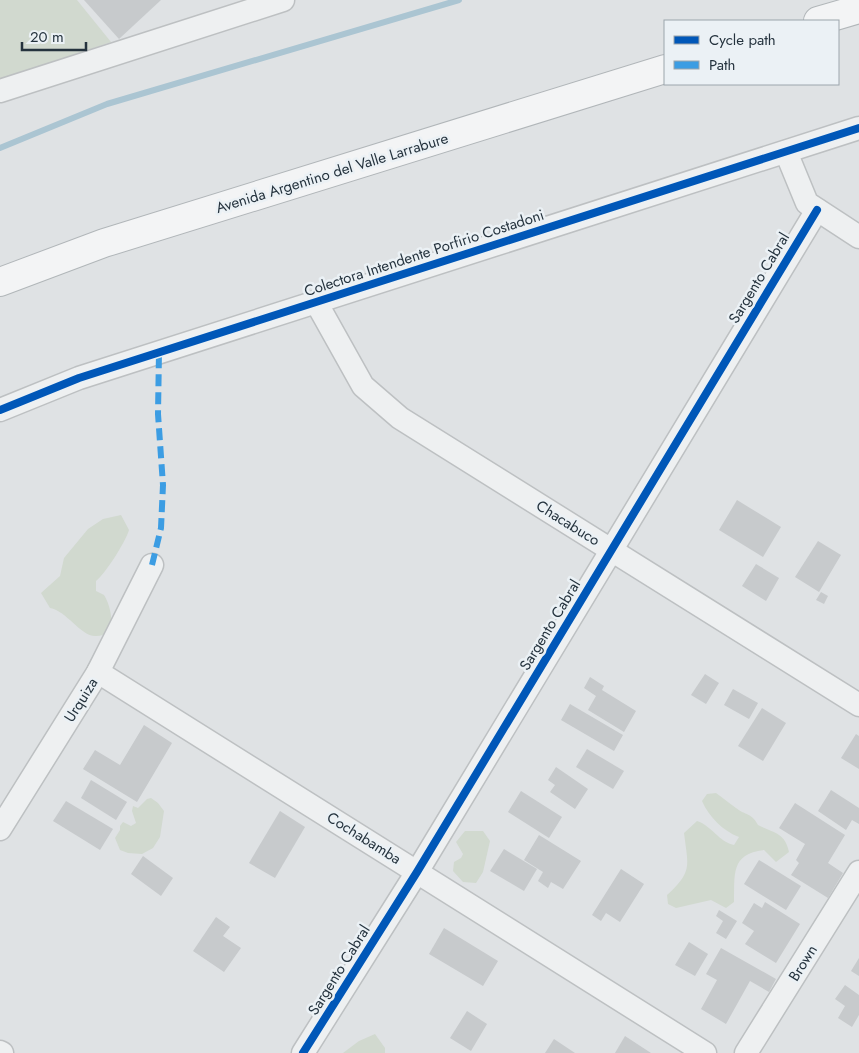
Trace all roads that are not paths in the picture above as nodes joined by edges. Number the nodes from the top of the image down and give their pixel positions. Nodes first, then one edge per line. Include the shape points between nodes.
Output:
1 (283, 0) edge
2 (859, 8) edge
3 (821, 20) edge
4 (664, 69) edge
5 (0, 91) edge
6 (859, 128) edge
7 (786, 152) junction
8 (817, 210) junction
9 (859, 237) edge
10 (0, 282) edge
11 (316, 302) junction
12 (0, 410) edge
13 (611, 550) junction
14 (152, 565) dead end
15 (98, 672) junction
16 (859, 705) edge
17 (0, 829) edge
18 (417, 872) junction
19 (859, 872) edge
20 (303, 1053) edge
21 (705, 1053) edge
22 (746, 1053) edge

1 - 5 street
2 - 3 highway
4 - 10 highway, Avenida Argentino del Valle Larrabure via 104,243
6 - 7 street, Colectora Intendente Porfirio Costadoni
7 - 8 street via 807,203
7 - 11 street, Colectora Intendente Porfirio Costadoni
8 - 9 street
8 - 13 street, Sargento Cabral
11 - 12 street, Colectora Intendente Porfirio Costadoni via 79,378
11 - 13 street, Chacabuco via 363,386 400,418
13 - 16 street, Chacabuco
13 - 18 street, Sargento Cabral
14 - 15 street, Urquiza
15 - 17 street, Urquiza
15 - 18 street, Cochabamba
18 - 20 street, Sargento Cabral
18 - 21 street, Cochabamba
19 - 22 street, Brown

